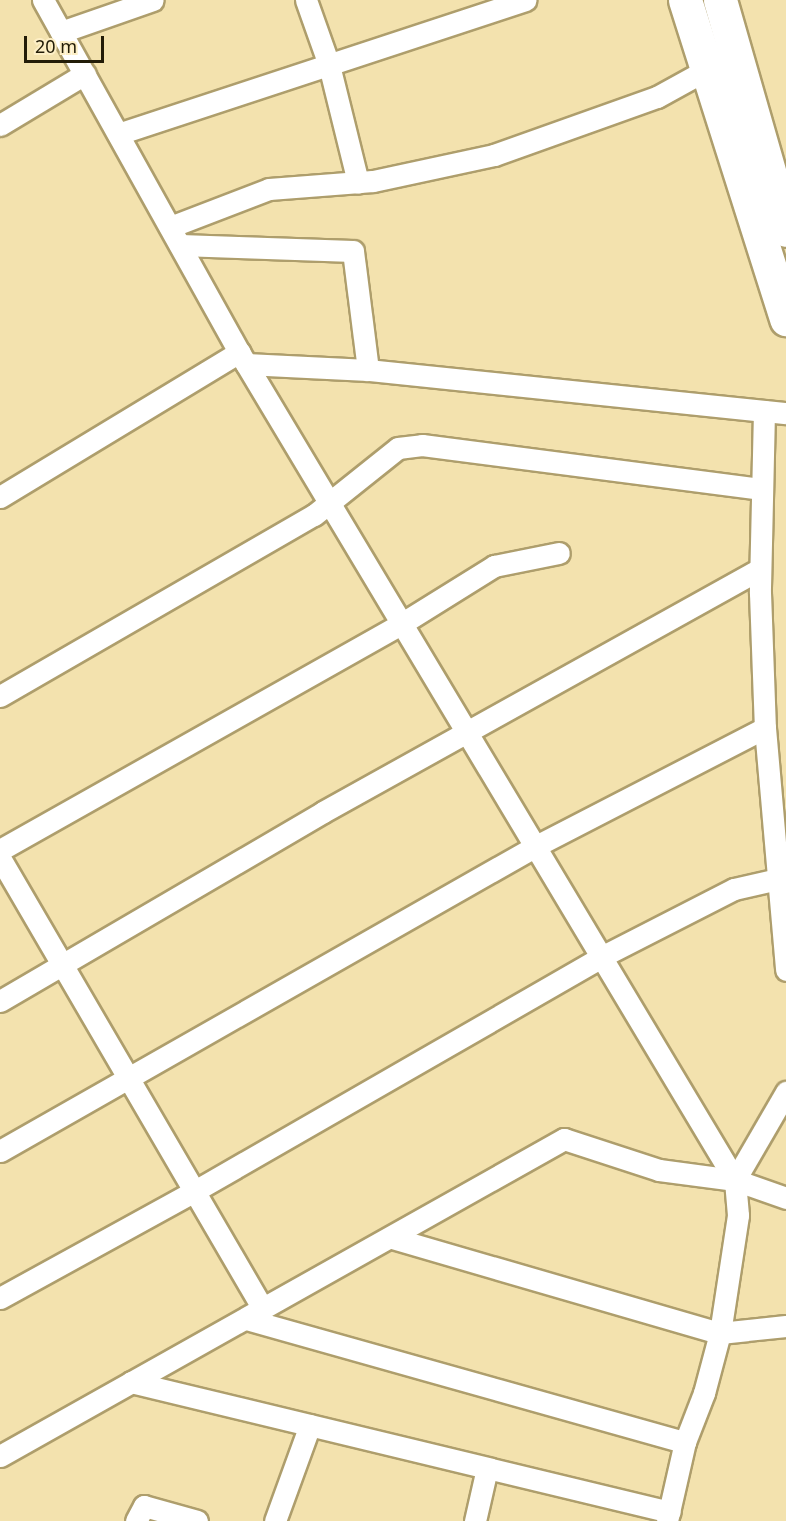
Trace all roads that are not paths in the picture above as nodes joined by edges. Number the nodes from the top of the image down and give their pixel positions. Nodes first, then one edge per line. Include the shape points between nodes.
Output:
1 (43, 0) edge
2 (153, 0) edge
3 (306, 0) edge
4 (526, 0) edge
5 (685, 0) edge
6 (720, 0) edge
7 (61, 32) junction
8 (329, 65) junction
9 (708, 69) junction
10 (85, 74) junction
11 (0, 125) edge
12 (118, 134) junction
13 (358, 182) junction
14 (786, 230) edge
15 (175, 236) junction
16 (786, 319) edge
17 (242, 358) junction
18 (368, 370) junction
19 (764, 411) junction
20 (786, 413) edge
21 (762, 489) junction
22 (0, 497) edge
23 (329, 503) junction
24 (559, 553) dead end
25 (760, 569) junction
26 (401, 624) junction
27 (0, 696) edge
28 (765, 728) junction
29 (467, 735) junction
30 (534, 847) junction
31 (0, 850) edge
32 (0, 858) edge
33 (778, 879) junction
34 (601, 957) junction
35 (62, 964) junction
36 (786, 970) edge
37 (0, 1000) edge
38 (128, 1078) junction
39 (786, 1092) edge
40 (0, 1151) edge
41 (735, 1180) junction
42 (193, 1192) junction
43 (786, 1198) edge
44 (392, 1238) junction
45 (0, 1298) edge
46 (255, 1314) junction
47 (786, 1326) edge
48 (720, 1333) junction
49 (131, 1382) junction
50 (310, 1425) junction
51 (685, 1442) junction
52 (0, 1456) edge
53 (487, 1468) junction
54 (669, 1516) edge
55 (136, 1521) edge
56 (197, 1521) edge
57 (275, 1521) edge
58 (475, 1521) edge

1 - 7 street
2 - 7 street
3 - 8 street
4 - 8 street
5 - 9 main road
6 - 14 main road
7 - 10 street
8 - 12 street
8 - 13 street
9 - 13 street via 657,97 494,155
9 - 16 main road
10 - 11 street
10 - 12 street
12 - 15 street
13 - 15 street via 269,189
15 - 17 street
15 - 18 street via 353,251
17 - 18 street
17 - 22 street
17 - 23 street
18 - 19 street
19 - 20 street
19 - 21 street
21 - 23 street via 422,445 398,448
21 - 25 street
23 - 26 street
23 - 27 street via 180,594
24 - 26 street via 494,566
25 - 28 street
25 - 29 street
26 - 29 street
26 - 31 street
28 - 30 street
28 - 33 street
29 - 30 street
29 - 35 street via 323,812
30 - 34 street
30 - 38 street
32 - 35 street
33 - 34 street via 734,889
33 - 36 street
34 - 41 street
34 - 42 street
35 - 37 street
35 - 38 street
38 - 40 street
38 - 42 street
39 - 41 street
41 - 43 street
41 - 44 street via 659,1170 564,1139
41 - 48 street via 738,1215
42 - 45 street
42 - 46 street
44 - 46 street
44 - 48 street
46 - 49 street
46 - 51 street
47 - 48 street
48 - 51 street via 704,1393
49 - 50 street
49 - 52 street
50 - 53 street
50 - 57 street
51 - 54 street
53 - 54 street
53 - 58 street
55 - 56 street via 144,1506

